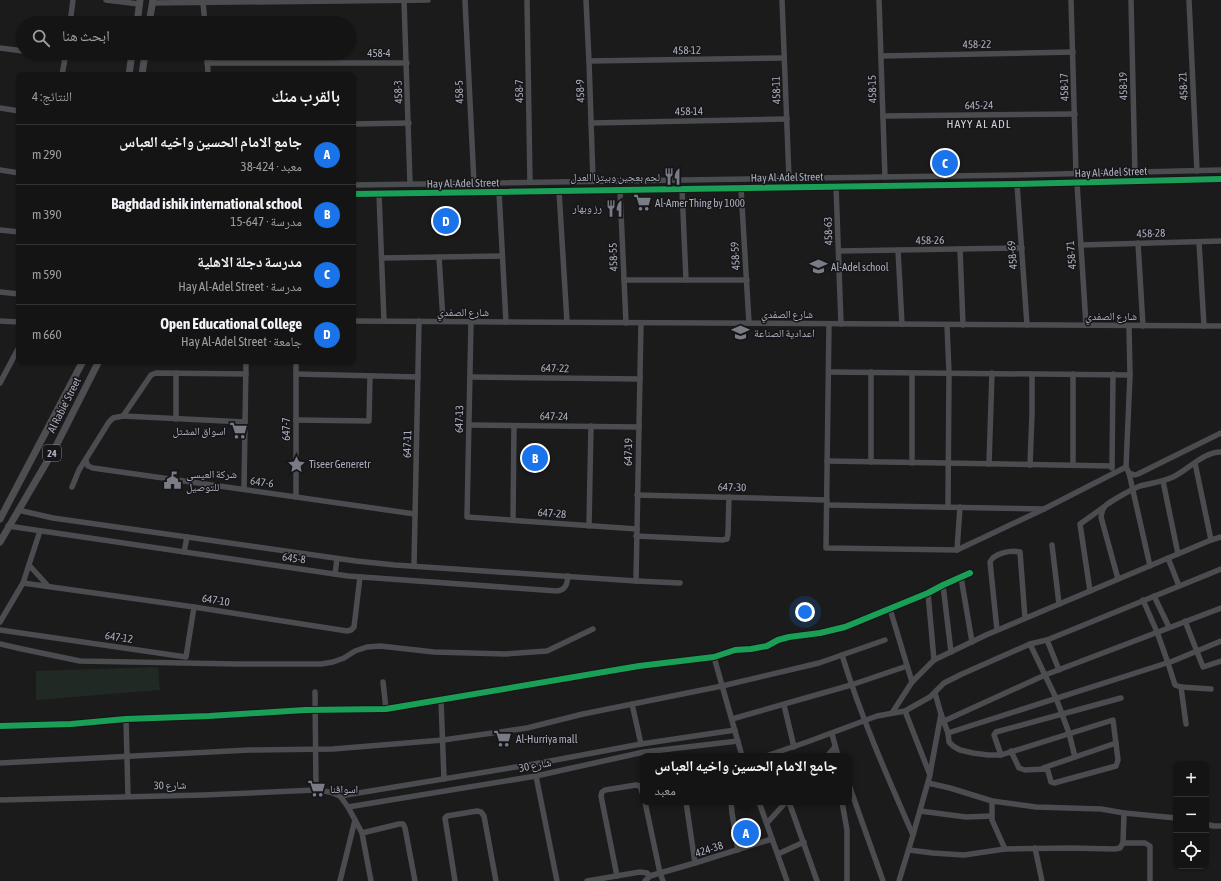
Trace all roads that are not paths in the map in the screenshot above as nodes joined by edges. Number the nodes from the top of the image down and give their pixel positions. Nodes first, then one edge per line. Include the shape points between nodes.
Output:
1 (73, 0) edge
2 (106, 0) edge
3 (404, 0) edge
4 (428, 0) edge
5 (465, 0) edge
6 (527, 0) edge
7 (586, 0) edge
8 (782, 0) edge
9 (879, 0) edge
10 (1071, 0) edge
11 (1131, 0) edge
12 (1189, 0) edge
13 (139, 2) edge
14 (153, 2) edge
15 (203, 3) junction
16 (71, 16) edge
17 (138, 16) edge
18 (151, 16) edge
19 (204, 16) edge
20 (0, 48) edge
21 (16, 50) edge
22 (1073, 52) junction
23 (881, 56) junction
24 (784, 58) junction
25 (64, 60) edge
26 (131, 60) edge
27 (144, 60) edge
28 (589, 61) junction
29 (407, 62) junction
30 (207, 63) joint
31 (62, 72) edge
32 (130, 72) edge
33 (142, 72) edge
34 (208, 72) edge
35 (0, 108) edge
36 (16, 111) edge
37 (1075, 114) junction
38 (883, 116) junction
39 (787, 119) junction
40 (409, 122) junction
41 (591, 123) junction
42 (356, 124) edge
43 (0, 170) edge
44 (1221, 170) edge
45 (1197, 171) junction
46 (16, 172) edge
47 (1136, 172) junction
48 (1076, 174) junction
49 (921, 176) junction
50 (885, 177) junction
51 (790, 178) junction
52 (1221, 179) edge
53 (593, 180) junction
54 (657, 180) junction
55 (474, 182) junction
56 (530, 182) junction
57 (1077, 183) junction
58 (356, 184) edge
59 (410, 184) junction
60 (1017, 184) junction
61 (922, 185) junction
62 (836, 186) junction
63 (741, 188) junction
64 (658, 189) junction
65 (682, 189) junction
66 (620, 190) junction
67 (559, 191) junction
68 (499, 192) junction
69 (356, 194) edge
70 (380, 194) junction
71 (0, 230) edge
72 (16, 232) edge
73 (1221, 241) edge
74 (1199, 242) junction
75 (1138, 243) junction
76 (1080, 245) junction
77 (1022, 248) junction
78 (960, 249) junction
79 (898, 250) junction
80 (838, 251) junction
81 (502, 256) junction
82 (439, 257) junction
83 (382, 258) junction
84 (624, 280) junction
85 (686, 280) junction
86 (746, 280) junction
87 (0, 292) edge
88 (16, 294) edge
89 (356, 321) edge
90 (384, 321) junction
91 (419, 321) junction
92 (0, 322) edge
93 (16, 322) edge
94 (443, 322) junction
95 (471, 322) junction
96 (506, 322) junction
97 (567, 322) junction
98 (626, 323) junction
99 (641, 323) junction
100 (749, 323) junction
101 (829, 324) junction
102 (841, 324) junction
103 (902, 324) junction
104 (947, 325) junction
105 (963, 325) junction
106 (1027, 325) junction
107 (1086, 325) junction
108 (1129, 326) junction
109 (1143, 326) junction
110 (1204, 326) junction
111 (1221, 326) edge
112 (16, 352) edge
113 (81, 364) edge
114 (97, 364) edge
115 (246, 364) edge
116 (296, 364) edge
117 (829, 372) junction
118 (871, 372) junction
119 (176, 373) junction
120 (912, 373) junction
121 (949, 373) junction
122 (992, 373) junction
123 (2, 374) edge
124 (246, 374) junction
125 (296, 374) junction
126 (1032, 374) junction
127 (1073, 374) junction
128 (1113, 374) junction
129 (1130, 375) junction
130 (370, 376) junction
131 (418, 377) junction
132 (470, 377) junction
133 (640, 379) junction
134 (0, 383) edge
135 (123, 416) junction
136 (176, 419) junction
137 (296, 420) junction
138 (245, 422) junction
139 (469, 425) junction
140 (514, 426) junction
141 (591, 426) junction
142 (639, 427) junction
143 (1221, 433) edge
144 (1221, 452) edge
145 (86, 461) junction
146 (827, 461) junction
147 (871, 462) junction
148 (912, 463) junction
149 (949, 463) junction
150 (1195, 463) junction
151 (989, 464) junction
152 (1030, 465) junction
153 (1073, 465) junction
154 (1112, 466) junction
155 (1128, 470) junction
156 (1112, 475) junction
157 (1163, 481) junction
158 (72, 487) dead end
159 (244, 489) junction
160 (1132, 490) junction
161 (637, 495) junction
162 (296, 497) junction
163 (729, 497) junction
164 (827, 502) junction
165 (1105, 506) junction
166 (948, 507) junction
167 (960, 507) junction
168 (3, 508) edge
169 (1044, 509) junction
170 (18, 510) junction
171 (415, 514) junction
172 (467, 517) joint
173 (0, 519) edge
174 (512, 520) junction
175 (8, 526) junction
176 (589, 526) junction
177 (636, 529) junction
178 (40, 531) junction
179 (636, 536) junction
180 (187, 537) junction
181 (1221, 537) edge
182 (1211, 540) junction
183 (0, 542) edge
184 (1052, 544) dead end
185 (957, 550) junction
186 (184, 552) junction
187 (1178, 554) junction
188 (1168, 558) junction
189 (337, 559) junction
190 (29, 565) junction
191 (414, 566) junction
192 (1150, 566) junction
193 (1221, 569) edge
194 (970, 573) dead end
195 (335, 574) junction
196 (568, 576) junction
197 (360, 577) junction
198 (961, 577) junction
199 (1118, 579) junction
200 (636, 581) junction
201 (23, 583) junction
202 (680, 583) dead end
203 (943, 585) junction
204 (48, 586) junction
205 (1179, 586) junction
206 (1090, 591) junction
207 (928, 593) junction
208 (1154, 596) junction
209 (1143, 600) junction
210 (1059, 604) junction
211 (194, 607) junction
212 (1221, 608) edge
213 (890, 609) junction
214 (1025, 618) junction
215 (1185, 621) junction
216 (0, 622) edge
217 (1170, 628) junction
218 (593, 629) dead end
219 (0, 630) edge
220 (997, 630) junction
221 (1157, 632) junction
222 (885, 640) dead end
223 (1047, 640) junction
224 (1221, 641) edge
225 (972, 642) junction
226 (0, 644) edge
227 (1030, 644) junction
228 (1197, 651) junction
229 (951, 652) junction
230 (842, 655) junction
231 (714, 657) junction
232 (934, 660) junction
233 (1221, 661) edge
234 (1168, 663) junction
235 (907, 666) junction
236 (1059, 670) junction
237 (1045, 675) junction
238 (383, 682) dead end
239 (912, 682) junction
240 (851, 685) junction
241 (722, 686) junction
242 (1181, 687) junction
243 (1211, 689) dead end
244 (315, 692) dead end
245 (935, 693) junction
246 (1056, 698) junction
247 (1121, 698) dead end
248 (441, 700) junction
249 (632, 704) junction
250 (784, 704) junction
251 (386, 709) junction
252 (314, 710) junction
253 (906, 711) junction
254 (892, 713) junction
255 (941, 714) junction
256 (1062, 714) junction
257 (126, 719) junction
258 (732, 719) junction
259 (865, 720) junction
260 (944, 721) junction
261 (1186, 724) dead end
262 (0, 726) edge
263 (735, 730) junction
264 (948, 733) junction
265 (1069, 733) junction
266 (832, 734) junction
267 (443, 740) junction
268 (738, 741) junction
269 (1116, 742) junction
270 (641, 744) junction
271 (794, 746) junction
272 (835, 748) junction
273 (315, 750) junction
274 (1011, 751) junction
275 (741, 753) edge
276 (778, 753) edge
277 (831, 753) edge
278 (837, 753) edge
279 (1000, 754) junction
280 (126, 757) junction
281 (1075, 757) junction
282 (545, 762) junction
283 (0, 763) edge
284 (1043, 768) junction
285 (547, 773) junction
286 (930, 775) junction
287 (536, 776) junction
288 (444, 779) junction
289 (928, 783) junction
290 (640, 786) edge
291 (316, 790) junction
292 (852, 793) edge
293 (128, 796) junction
294 (340, 796) junction
295 (0, 800) edge
296 (992, 801) junction
297 (646, 805) edge
298 (686, 805) edge
299 (731, 805) edge
300 (760, 805) edge
301 (785, 805) edge
302 (789, 805) edge
303 (843, 805) edge
304 (348, 807) junction
305 (920, 811) junction
306 (1124, 813) junction
307 (992, 816) junction
308 (1173, 818) edge
309 (355, 820) junction
310 (767, 823) junction
311 (1209, 825) edge
312 (1221, 825) edge
313 (362, 833) junction
314 (913, 836) junction
315 (772, 839) junction
316 (804, 842) junction
317 (1123, 843) junction
318 (1035, 848) junction
319 (1005, 849) junction
320 (738, 850) junction
321 (909, 850) junction
322 (778, 854) junction
323 (695, 864) junction
324 (660, 873) junction
325 (617, 876) junction
326 (652, 877) edge
327 (340, 881) edge
328 (371, 881) edge
329 (415, 881) edge
330 (455, 881) edge
331 (496, 881) edge
332 (557, 881) edge
333 (586, 881) edge
334 (645, 881) edge
335 (663, 881) edge
336 (787, 881) edge
337 (817, 881) edge
338 (847, 881) edge
339 (883, 881) edge
340 (898, 881) edge
341 (1042, 881) edge
342 (1150, 881) edge

1 - 16 street
2 - 13 street
3 - 4 street
3 - 15 street
3 - 29 street, 458-3
5 - 55 street, 458-5
6 - 56 street, 458-7
7 - 28 street, 458-9
8 - 24 street, 458-11
9 - 23 street, 458-15
10 - 22 street, 458-17
11 - 47 street, 458-19
12 - 45 street, 458-21
13 - 17 main road
14 - 15 street
14 - 18 main road
15 - 19 street
20 - 21 street
22 - 23 street, 458-22
22 - 37 street, 458-17
23 - 38 street, 458-15
24 - 28 street, 458-12
24 - 39 street, 458-11
25 - 31 street
26 - 32 main road
27 - 33 main road
28 - 41 street, 458-9
29 - 30 street, 458-4
29 - 40 street, 458-3
30 - 34 street
35 - 36 street
37 - 38 street, 645-24
37 - 48 street, 458-17
38 - 50 street, 458-15
39 - 41 street, 458-14
39 - 51 street, 458-11
40 - 42 street
40 - 59 street, 458-3
41 - 53 street, 458-9
43 - 46 street
44 - 45 street, Hay Al-Adel Street
45 - 47 street, Hay Al-Adel Street
47 - 48 street, Hay Al-Adel Street
48 - 49 street, Hay Al-Adel Street
49 - 50 street, Hay Al-Adel Street
49 - 61 street
50 - 51 street, Hay Al-Adel Street
51 - 54 street, Hay Al-Adel Street
52 - 57 street, Hay Al-Adel Street
53 - 54 street, Hay Al-Adel Street
53 - 56 street, Hay Al-Adel Street
54 - 64 street
55 - 56 street, Hay Al-Adel Street
55 - 59 street, Hay Al-Adel Street
57 - 60 street, Hay Al-Adel Street
57 - 76 street, 458-71
58 - 59 street, Hay Al-Adel Street
60 - 61 street, Hay Al-Adel Street
60 - 77 street, 458-69
61 - 62 street, Hay Al-Adel Street
62 - 63 street, Hay Al-Adel Street
62 - 80 street, 458-63
63 - 65 street, Hay Al-Adel Street
63 - 86 street, 458-59
64 - 65 street, Hay Al-Adel Street
64 - 66 street, Hay Al-Adel Street
65 - 85 street
66 - 67 street, Hay Al-Adel Street
66 - 84 street, 458-55
67 - 68 street, Hay Al-Adel Street
67 - 97 street
68 - 70 street, Hay Al-Adel Street
68 - 81 street
69 - 70 street, Hay Al-Adel Street
70 - 83 street
71 - 72 street
73 - 74 street, 458-28
74 - 75 street, 458-28
74 - 110 street
75 - 76 street, 458-28
75 - 109 street
76 - 107 street, 458-71
77 - 78 street, 458-26
77 - 106 street, 458-69
78 - 79 street, 458-26
78 - 105 street
79 - 80 street, 458-26
79 - 103 street
80 - 102 street, 458-63
81 - 82 street
81 - 96 street
82 - 83 street
82 - 94 street
83 - 90 street
84 - 85 street
84 - 98 street, 458-55
85 - 86 street
86 - 100 street, 458-59
87 - 88 street
89 - 90 street, شارع الصفدي
90 - 91 street, شارع الصفدي
91 - 94 street, شارع الصفدي
91 - 131 street, 647-11
92 - 93 street
94 - 95 street, شارع الصفدي
95 - 96 street, شارع الصفدي
95 - 132 street, 647-13
96 - 97 street, شارع الصفدي
97 - 98 street, شارع الصفدي
98 - 99 street, شارع الصفدي
99 - 100 street, شارع الصفدي
99 - 133 street, 647-19
100 - 101 street, شارع الصفدي
101 - 102 street, شارع الصفدي
101 - 117 street
102 - 103 street, شارع الصفدي
103 - 104 street, شارع الصفدي
104 - 105 street, شارع الصفدي
104 - 121 street
105 - 106 street, شارع الصفدي
106 - 107 street, شارع الصفدي
107 - 108 street, شارع الصفدي
108 - 109 street, شارع الصفدي
108 - 129 street
109 - 110 street, شارع الصفدي
110 - 111 street, شارع الصفدي
112 - 123 street
113 - 168 main road, Al Rabie' Street / 24
114 - 170 main road, Al Rabie' Street / 24 via 55,448
115 - 124 street
116 - 125 street, 647-7
117 - 118 street
117 - 146 street
118 - 120 street
118 - 147 street
119 - 124 street
119 - 135 street via 156,372 151,375
119 - 136 street
120 - 121 street
120 - 148 street
121 - 122 street
121 - 149 street
122 - 126 street
122 - 151 street
123 - 134 street
124 - 138 street
125 - 130 street
125 - 137 street, 647-7
126 - 127 street
126 - 152 street
127 - 128 street
127 - 153 street
128 - 129 street
128 - 154 street
129 - 155 street
130 - 131 street
130 - 137 street via 368,421
131 - 171 street, 647-11
132 - 133 street, 647-22
132 - 139 street, 647-13
133 - 142 street, 647-19
135 - 136 street
135 - 145 street via 113,418 109,422
136 - 138 street
137 - 162 street, 647-7
138 - 159 street
139 - 140 street, 647-24
139 - 172 street, 647-13
140 - 141 street, 647-24
140 - 174 street
141 - 142 street, 647-24
141 - 176 street
142 - 161 street, 647-19
143 - 155 street via 1138,474 1132,474
144 - 150 street via 1211,454
145 - 158 street
145 - 159 street, 647-6 via 88,466 93,468
146 - 147 street
146 - 164 street
147 - 148 street
148 - 149 street
149 - 151 street
149 - 166 street
150 - 157 street
150 - 182 street
151 - 152 street
152 - 153 street
153 - 154 street
154 - 156 street
155 - 156 street
155 - 160 street
156 - 169 street
157 - 160 street
157 - 187 street
159 - 162 street, 647-6
160 - 165 street
160 - 192 street
161 - 163 street, 647-30
161 - 177 street, 647-19
162 - 171 street, 647-6
163 - 164 street, 647-30
163 - 179 street via 728,534 722,540
164 - 166 street, 647-30
164 - 185 street via 826,548
165 - 199 street via 1101,517
165 - 206 street via 1080,524
166 - 167 street, 647-30
167 - 169 street, 647-30
167 - 185 street
168 - 173 main road, Al Rabie' Street / 24
169 - 185 street
170 - 175 main road, Al Rabie' Street / 24
170 - 180 street, 645-8
171 - 191 street, 647-11
172 - 174 street, 647-28
174 - 176 street, 647-28
175 - 178 street, 645-8
175 - 183 main road, Al Rabie' Street / 24
176 - 177 street, 647-28
177 - 179 street, 647-19
178 - 186 street, 645-8
178 - 190 street
179 - 200 street, 647-19
180 - 186 street
180 - 189 street, 645-8
181 - 182 street
182 - 187 street
184 - 210 street
186 - 195 street, 645-8
187 - 188 street
188 - 192 street
188 - 205 street
189 - 191 street, 645-8
189 - 195 street
190 - 201 street
190 - 204 street
191 - 196 street, 645-8
192 - 199 street
193 - 205 street
194 - 198 street
195 - 197 street, 645-8
196 - 197 street, 645-8 via 565,587 557,591
196 - 200 street, 645-8
197 - 211 street, 647-10 via 354,627 347,631
198 - 203 street
198 - 225 street
199 - 206 street
200 - 202 street, 645-8
201 - 204 street, 647-10
201 - 216 street
203 - 207 street
203 - 229 street
204 - 211 street, 647-10
205 - 208 street
206 - 210 street
207 - 213 street
207 - 232 street
208 - 209 street
208 - 217 street
209 - 221 street
209 - 223 street
210 - 214 street
211 - 219 street, 647-12 via 186,657
212 - 215 street
213 - 231 street via 845,627 789,637 767,646 735,650
213 - 235 street
214 - 220 street
214 - 220 street via 1020,552 996,556 990,562
215 - 217 street
215 - 228 street
217 - 221 street
218 - 226 street via 546,651 506,654 463,653 367,646 334,662 321,664 80,661
220 - 225 street
221 - 234 street
221 - 236 street
222 - 230 street
223 - 227 street
223 - 236 street
224 - 228 street
225 - 229 street
227 - 237 street
227 - 245 street via 944,683
228 - 233 street via 1204,667
228 - 234 street
229 - 232 street
230 - 240 street
230 - 241 street
231 - 241 street
231 - 248 street via 639,666
232 - 239 street
234 - 242 street via 1175,685
234 - 246 street
235 - 239 street
235 - 240 street
236 - 237 street
237 - 246 street
237 - 260 street
238 - 251 street
239 - 254 street
240 - 250 street
240 - 259 street
241 - 249 street
241 - 258 street
242 - 243 street
242 - 261 street
244 - 252 street
245 - 253 street
245 - 255 street
246 - 256 street
246 - 264 street
247 - 256 street
248 - 251 street
248 - 267 street
249 - 267 street via 527,728
249 - 270 street
250 - 258 street
250 - 271 street
251 - 252 street
252 - 257 street
252 - 273 street
253 - 254 street
253 - 286 street
254 - 259 street
255 - 260 street
255 - 286 street
256 - 265 street
256 - 279 street via 996,732 994,735
257 - 262 street
257 - 280 street
258 - 263 street
259 - 266 street
259 - 314 street
260 - 264 street
263 - 268 street
263 - 270 street, شارع 30
264 - 279 street via 949,742 960,750 988,755
265 - 269 street via 1113,720
265 - 274 street
265 - 281 street
266 - 271 street
266 - 272 street
267 - 273 street
267 - 288 street
268 - 275 street
268 - 285 street, شارع 30 via 644,752
269 - 281 street
269 - 284 street via 1116,766 1054,783
270 - 282 street, شارع 30
271 - 276 street
272 - 277 street
272 - 278 street
273 - 280 street via 249,750
273 - 291 street
274 - 279 street
274 - 284 street via 1019,768
280 - 283 street
280 - 293 street
281 - 284 street
282 - 285 street
282 - 288 street, شارع 30
285 - 287 street, شارع 30
286 - 289 street
287 - 304 street, شارع 30
287 - 332 street
288 - 294 street, شارع 30
289 - 296 street
289 - 305 street
290 - 325 street via 602,792
291 - 293 street, شارع 30
291 - 294 street, شارع 30
292 - 339 street
293 - 295 street, شارع 30
294 - 304 street
296 - 306 street
296 - 307 street
297 - 324 street
298 - 323 street
299 - 320 street
300 - 310 street
301 - 310 street
302 - 316 street
303 - 338 street via 847,830
304 - 309 street
305 - 307 street via 966,817
305 - 314 street
306 - 308 street
306 - 317 street
307 - 319 street
309 - 313 street
309 - 327 street
310 - 315 street
311 - 312 street
313 - 328 street
313 - 329 street via 403,824
314 - 321 street
315 - 320 street, 424-38
315 - 322 street
316 - 322 street
316 - 337 street
317 - 318 street via 1120,848 1114,849
317 - 342 street via 1145,843 1150,846
318 - 319 street
318 - 341 street
319 - 321 street via 964,855
320 - 323 street, 424-38
321 - 340 street
322 - 336 street
323 - 324 street, 424-38
324 - 326 street, 424-38
324 - 335 street
325 - 326 street, 424-38 via 642,872
325 - 333 street, 424-38
326 - 334 street
330 - 331 street via 445,818 477,811 484,816

